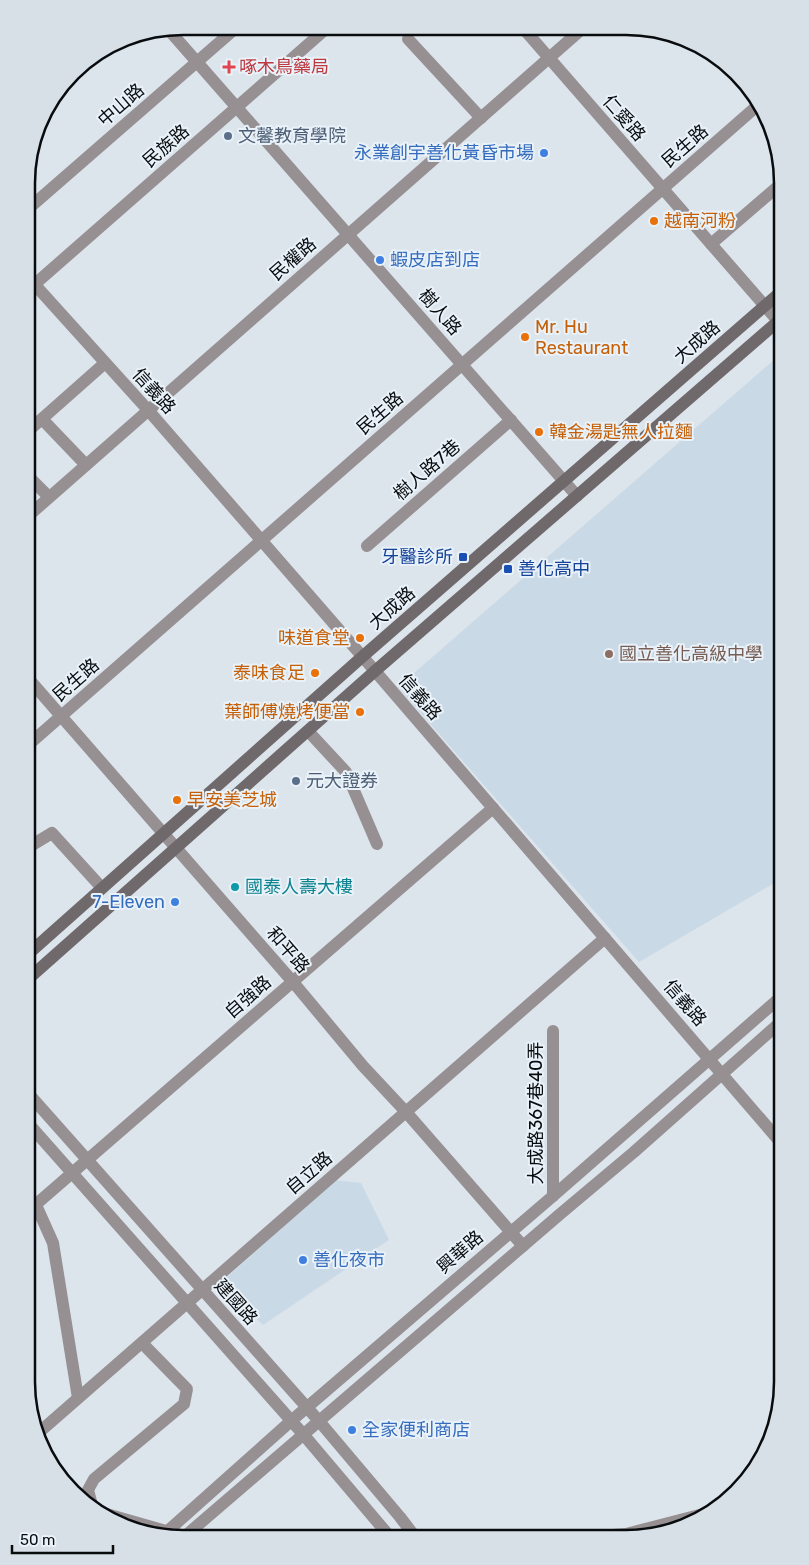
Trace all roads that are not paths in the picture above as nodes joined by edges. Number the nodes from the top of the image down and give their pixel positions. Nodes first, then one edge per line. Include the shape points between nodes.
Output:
1 (174, 35) edge
2 (228, 35) edge
3 (319, 35) edge
4 (529, 35) edge
5 (575, 35) edge
6 (408, 39) dead end
7 (549, 58) junction
8 (197, 62) junction
9 (237, 108) junction
10 (754, 109) edge
11 (481, 118) junction
12 (662, 189) junction
13 (774, 190) edge
14 (35, 203) edge
15 (348, 234) junction
16 (711, 244) junction
17 (35, 280) edge
18 (35, 289) edge
19 (774, 298) edge
20 (765, 306) junction
21 (774, 314) edge
22 (774, 324) edge
23 (105, 363) junction
24 (462, 364) junction
25 (148, 410) junction
26 (42, 420) junction
27 (511, 420) junction
28 (35, 426) edge
29 (86, 465) junction
30 (564, 481) junction
31 (35, 483) edge
32 (577, 496) junction
33 (49, 498) junction
34 (35, 510) edge
35 (261, 541) junction
36 (367, 546) dead end
37 (362, 657) junction
38 (375, 671) junction
39 (35, 686) edge
40 (61, 716) junction
41 (308, 731) junction
42 (35, 739) edge
43 (493, 808) junction
44 (164, 834) junction
45 (35, 843) edge
46 (377, 844) dead end
47 (175, 847) junction
48 (102, 888) junction
49 (606, 938) junction
50 (35, 948) edge
51 (35, 973) edge
52 (293, 982) junction
53 (774, 1002) edge
54 (774, 1027) edge
55 (553, 1030) dead end
56 (710, 1060) junction
57 (722, 1073) junction
58 (35, 1102) edge
59 (406, 1112) junction
60 (35, 1132) edge
61 (774, 1135) edge
62 (87, 1161) junction
63 (72, 1174) junction
64 (553, 1196) junction
65 (35, 1206) edge
66 (35, 1215) edge
67 (510, 1232) junction
68 (523, 1246) junction
69 (201, 1290) junction
70 (187, 1303) junction
71 (142, 1343) junction
72 (78, 1398) junction
73 (307, 1407) junction
74 (291, 1421) junction
75 (319, 1421) junction
76 (43, 1429) edge
77 (303, 1434) junction
78 (90, 1497) edge
79 (678, 1520) edge
80 (649, 1528) edge
81 (169, 1529) edge
82 (193, 1530) edge
83 (384, 1530) edge
84 (410, 1530) edge

1 - 8 street, 樹人路
2 - 8 street, 中山路
3 - 9 street, 民族路
4 - 7 street, 仁愛路
5 - 7 street, 民權路
6 - 11 street
7 - 11 street, 民權路
7 - 12 street, 仁愛路
8 - 9 street, 樹人路
8 - 14 street, 中山路
9 - 15 street, 樹人路
9 - 17 street, 民族路
10 - 12 street, 民生路
11 - 15 street, 民權路
12 - 16 street, 仁愛路
12 - 24 street, 民生路
13 - 16 street
15 - 24 street, 樹人路
15 - 25 street, 民權路
16 - 20 street, 仁愛路
18 - 23 street, 信義路
19 - 20 main road, 大成路
20 - 21 street, 仁愛路
20 - 30 main road, 大成路
22 - 32 main road, 大成路
23 - 25 street, 信義路
23 - 26 street
24 - 27 street, 樹人路
24 - 35 street, 民生路
25 - 29 street, 民權路
25 - 35 street, 信義路
26 - 28 street
26 - 29 street
27 - 30 street, 樹人路
27 - 36 street, 樹人路7巷
29 - 33 street, 民權路
30 - 32 street, 樹人路
30 - 37 main road, 大成路
31 - 33 street
32 - 38 main road, 大成路
33 - 34 street, 民權路
35 - 37 street, 信義路
35 - 40 street, 民生路
37 - 38 street, 信義路
37 - 44 main road, 大成路
38 - 41 main road, 大成路
38 - 43 street, 信義路
39 - 40 street, 和平路
40 - 42 street, 民生路
40 - 44 street, 和平路
41 - 46 street via 346,772
41 - 47 main road, 大成路
43 - 49 street, 信義路
43 - 52 street, 自強路
44 - 47 street, 和平路
44 - 48 main road, 大成路
45 - 48 street via 52,833
47 - 51 main road, 大成路
47 - 52 street, 和平路
48 - 50 main road, 大成路
49 - 56 street, 信義路
49 - 59 street, 自立路
52 - 59 street, 和平路 via 362,1066
52 - 62 street, 自強路
53 - 56 street, 興華路
54 - 57 street, 興華路
55 - 64 street, 大成路367巷40弄
56 - 57 street, 信義路
56 - 64 street, 興華路
57 - 61 street, 信義路
57 - 68 street, 興華路
58 - 62 street, 建國路
59 - 67 street, 和平路
59 - 69 street, 自立路
60 - 63 street, 建國路
62 - 63 street, 自強路
62 - 69 street, 建國路
63 - 65 street, 自強路
63 - 70 street, 建國路
64 - 67 street, 興華路
66 - 72 street via 53,1243
67 - 68 street, 和平路
67 - 73 street, 興華路
68 - 75 street, 興華路
69 - 70 street, 自立路
69 - 73 street, 建國路
70 - 71 street, 自立路
70 - 74 street, 建國路
71 - 72 street, 自立路
71 - 78 street via 187,1389 184,1404 94,1479 88,1490
72 - 76 street, 自立路
73 - 74 street, 興華路
73 - 75 street, 建國路
74 - 77 street, 建國路
74 - 81 street, 興華路
75 - 77 street, 興華路
75 - 84 street, 建國路
77 - 82 street, 興華路
77 - 83 street, 建國路
79 - 80 street

